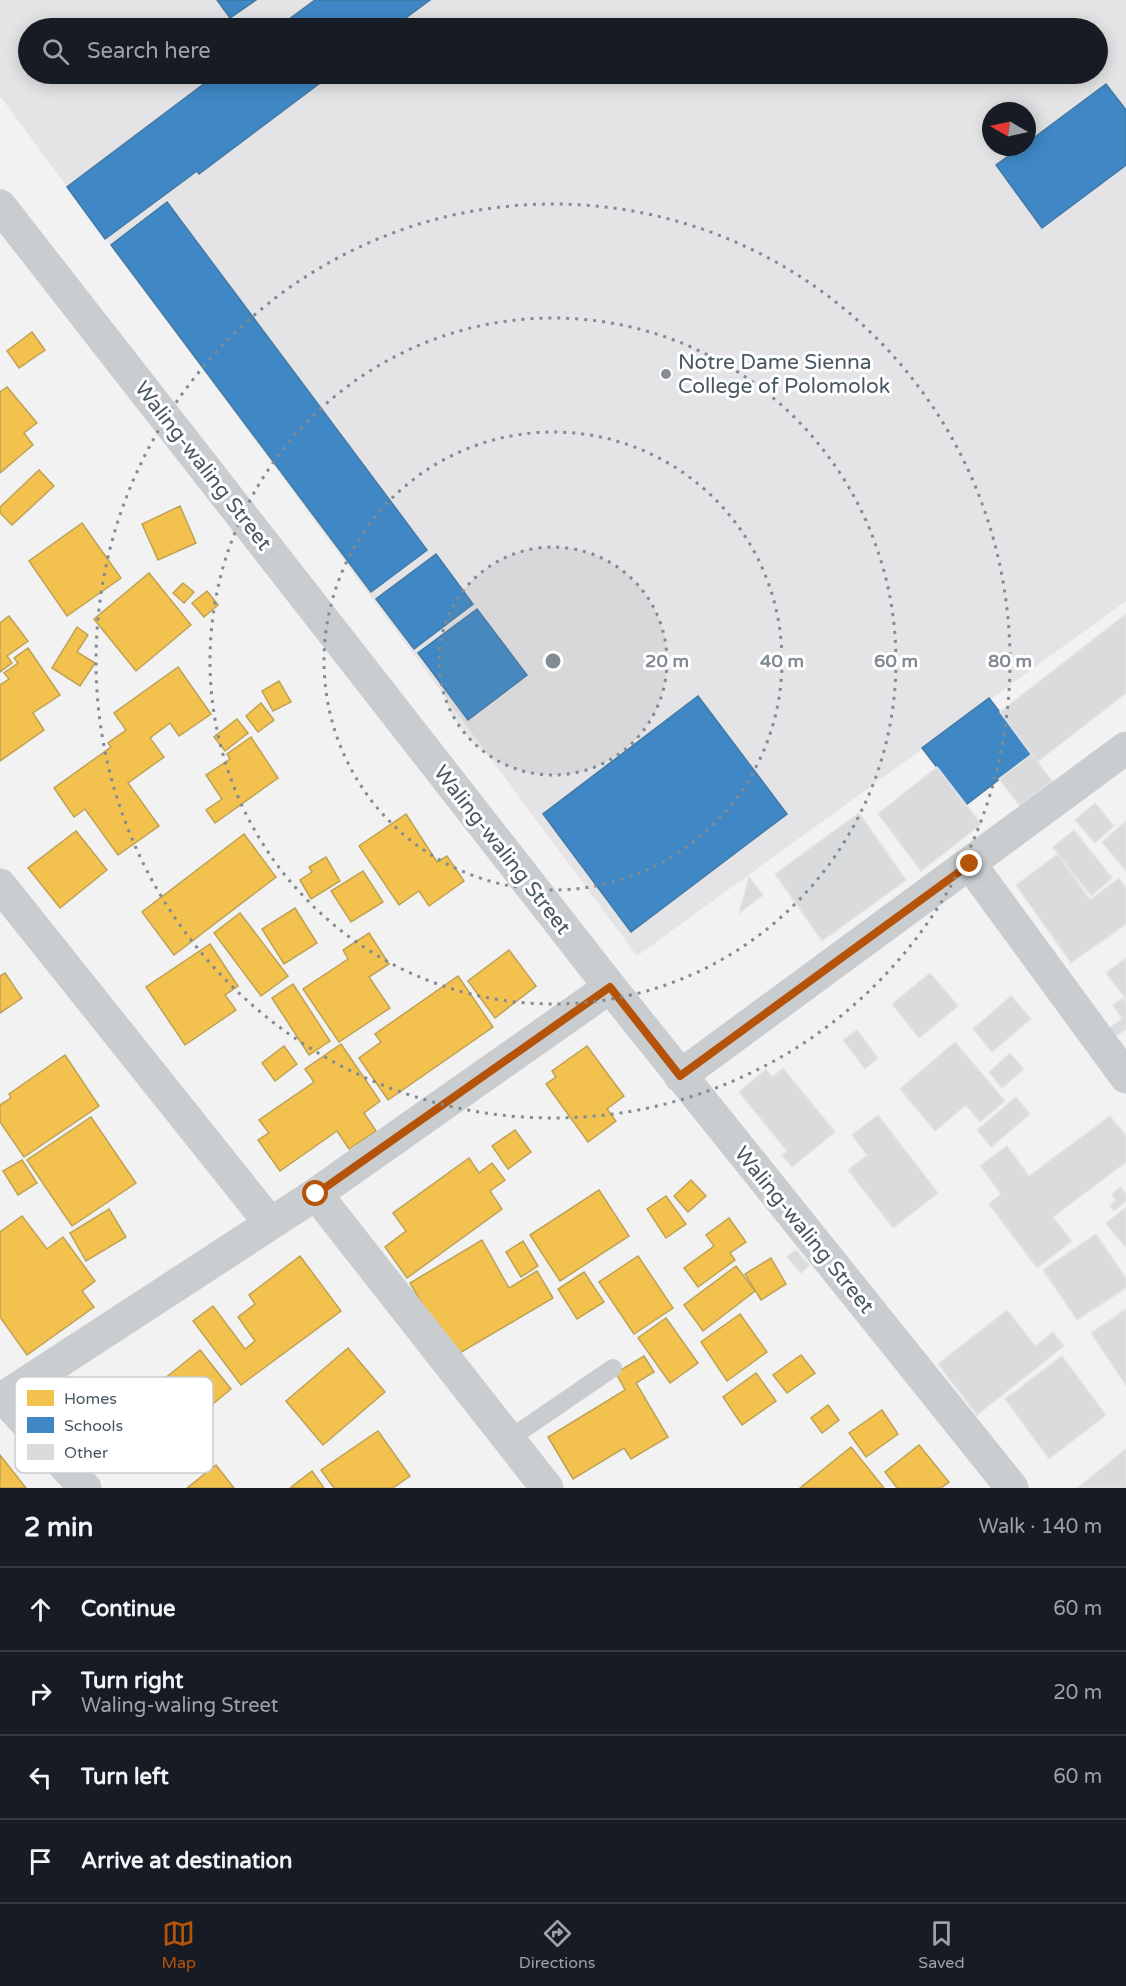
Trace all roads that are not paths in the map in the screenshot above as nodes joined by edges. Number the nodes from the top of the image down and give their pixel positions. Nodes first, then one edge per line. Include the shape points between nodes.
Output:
1 (0, 206) edge
2 (1126, 748) edge
3 (970, 864) junction
4 (0, 885) edge
5 (610, 987) junction
6 (680, 1076) junction
7 (1126, 1077) edge
8 (316, 1194) junction
9 (270, 1223) junction
10 (613, 1368) dead end
11 (36, 1377) edge
12 (15, 1390) edge
13 (2, 1399) edge
14 (15, 1413) edge
15 (508, 1439) junction
16 (71, 1473) edge
17 (85, 1488) edge
18 (547, 1488) edge
19 (1012, 1488) edge

1 - 5 street, Waling-waling Street
2 - 3 street
3 - 6 street
3 - 7 street
4 - 9 street
5 - 6 street, Waling-waling Street
5 - 8 street
6 - 19 street, Waling-waling Street
8 - 9 street
8 - 15 street
9 - 11 street
10 - 15 lane
12 - 13 street
13 - 14 street
15 - 18 street
16 - 17 street

